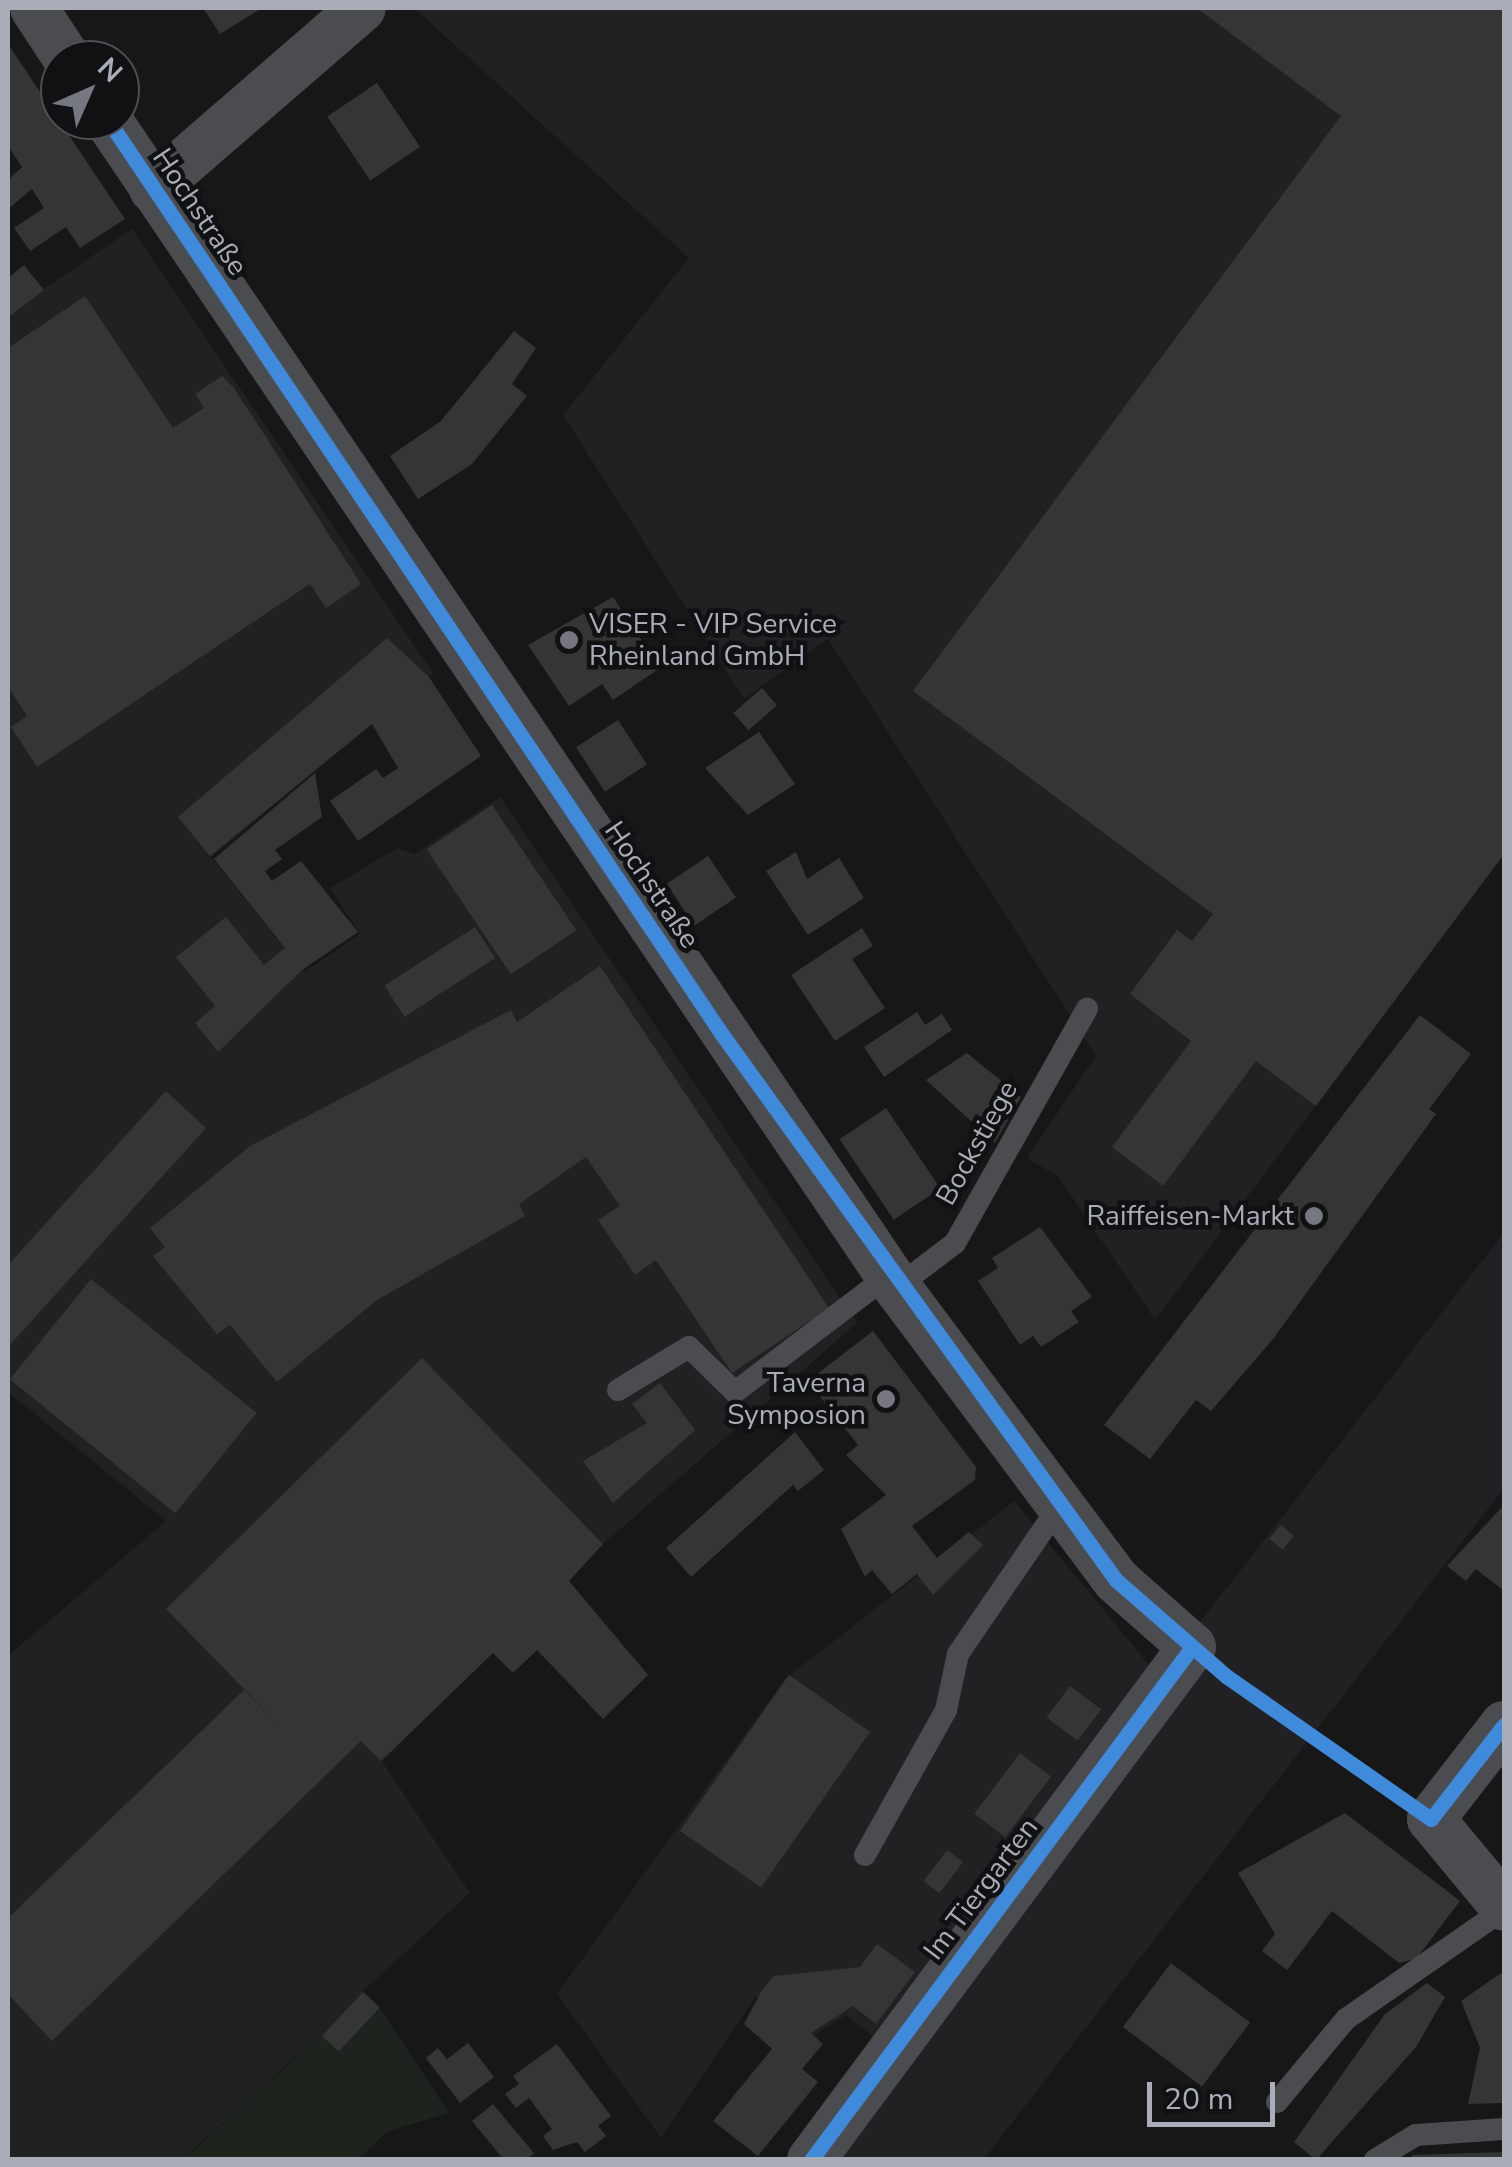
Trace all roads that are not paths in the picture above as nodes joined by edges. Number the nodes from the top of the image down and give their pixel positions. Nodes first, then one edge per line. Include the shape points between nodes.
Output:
1 (34, 8) edge
2 (362, 8) edge
3 (55, 40) edge
4 (121, 140) edge
5 (153, 189) junction
6 (1086, 1010) dead end
7 (894, 1282) junction
8 (618, 1390) dead end
9 (1060, 1505) junction
10 (1192, 1647) joint
11 (1504, 1724) edge
12 (1430, 1818) junction
13 (865, 1855) dead end
14 (1504, 1876) edge
15 (1504, 1908) edge
16 (1277, 2102) dead end
17 (1504, 2129) edge
18 (811, 2160) edge
19 (1374, 2160) edge

1 - 3 street
2 - 5 street
4 - 5 street, Hochstraße
5 - 7 street, Hochstraße
6 - 7 lane, Bockstiege via 954,1243
7 - 8 lane, Bockstiege via 735,1392 689,1347
7 - 9 street, Hochstraße
9 - 10 street, Hochstraße via 1116,1580
9 - 13 lane via 958,1654 946,1710
10 - 18 street, Im Tiergarten
11 - 12 street
12 - 14 street
12 - 15 street
15 - 16 lane via 1346,2019
17 - 19 lane via 1416,2135

